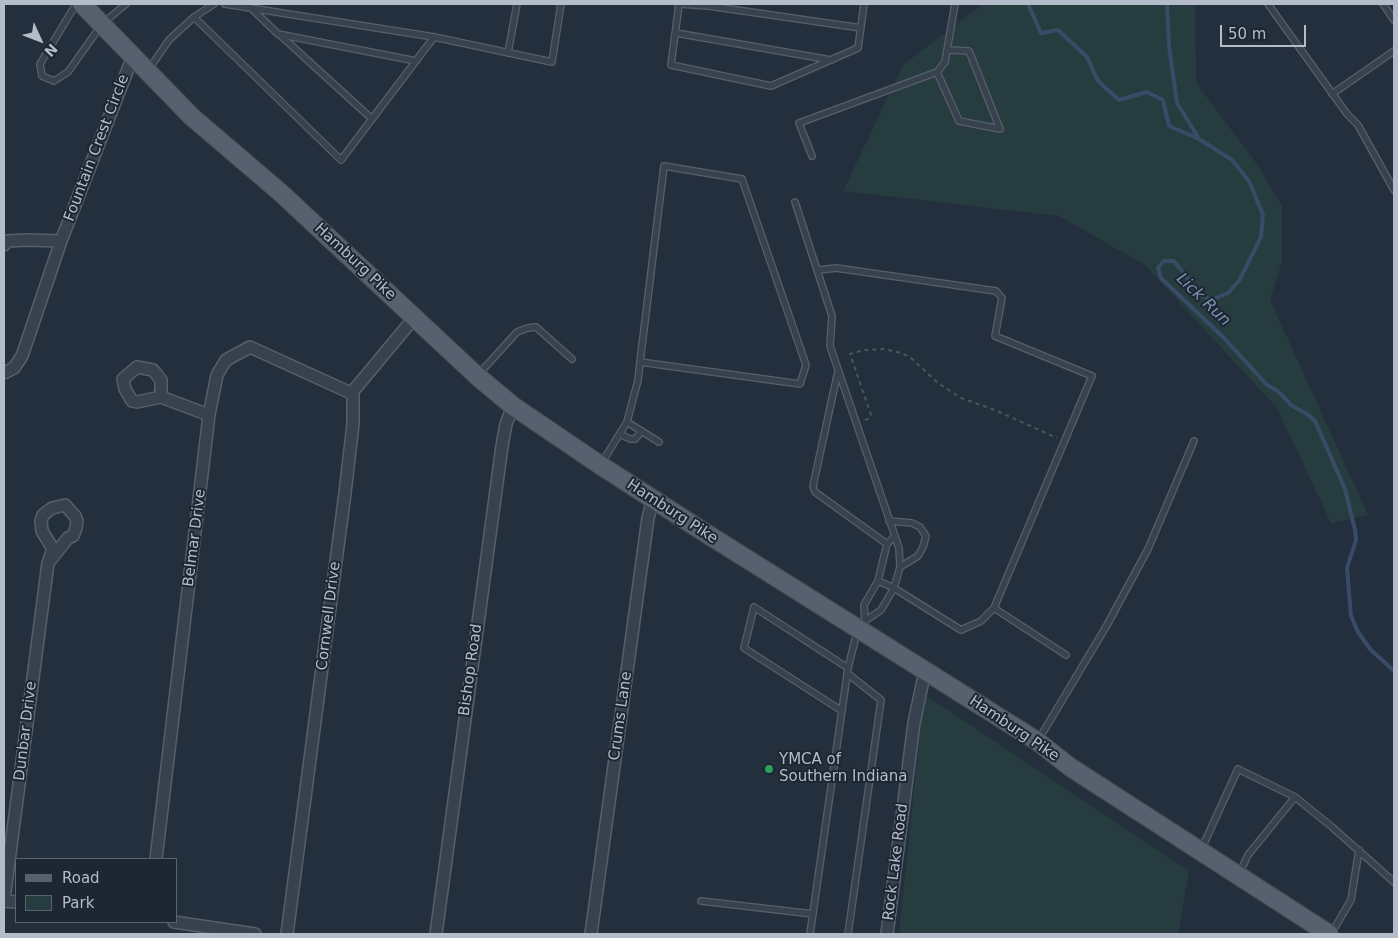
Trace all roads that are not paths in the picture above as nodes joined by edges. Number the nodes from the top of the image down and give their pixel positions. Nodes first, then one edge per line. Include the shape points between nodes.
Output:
1 (76, 4) edge
2 (82, 4) edge
3 (126, 4) edge
4 (214, 4) edge
5 (226, 4) edge
6 (517, 4) edge
7 (561, 4) edge
8 (679, 4) edge
9 (864, 4) edge
10 (955, 4) edge
11 (1268, 4) edge
12 (1383, 4) edge
13 (250, 5) edge
14 (709, 5) edge
15 (194, 17) junction
16 (1394, 20) edge
17 (102, 24) junction
18 (861, 28) junction
19 (676, 33) junction
20 (278, 34) junction
21 (434, 37) junction
22 (948, 50) junction
23 (1394, 51) edge
24 (508, 53) junction
25 (134, 56) junction
26 (831, 60) junction
27 (416, 61) junction
28 (148, 71) junction
29 (937, 72) junction
30 (1332, 94) junction
31 (372, 119) junction
32 (812, 156) dead end
33 (1394, 190) edge
34 (796, 202) dead end
35 (61, 241) junction
36 (4, 244) edge
37 (818, 270) junction
38 (414, 318) junction
39 (572, 359) dead end
40 (640, 362) junction
41 (838, 372) junction
42 (4, 373) edge
43 (477, 376) junction
44 (353, 394) junction
45 (161, 397) dead end
46 (513, 406) junction
47 (209, 415) junction
48 (627, 422) junction
49 (642, 431) junction
50 (620, 434) junction
51 (1194, 441) dead end
52 (659, 442) dead end
53 (600, 465) junction
54 (653, 499) junction
55 (889, 521) junction
56 (894, 537) junction
57 (887, 544) junction
58 (48, 563) junction
59 (900, 567) junction
60 (878, 581) junction
61 (894, 588) junction
62 (994, 608) junction
63 (861, 624) junction
64 (1066, 654) dead end
65 (847, 671) junction
66 (925, 671) junction
67 (842, 711) junction
68 (1038, 740) junction
69 (1296, 797) junction
70 (1358, 850) junction
71 (1201, 852) junction
72 (156, 858) edge
73 (1238, 876) junction
74 (1394, 882) edge
75 (4, 900) edge
76 (701, 901) dead end
77 (813, 914) junction
78 (178, 923) edge
79 (255, 934) edge
80 (287, 934) edge
81 (436, 934) edge
82 (591, 934) edge
83 (810, 934) edge
84 (848, 934) edge
85 (887, 934) edge
86 (1330, 934) edge

1 - 17 lane via 40,64 42,76 54,81 68,72
2 - 17 main road, Hamburg Pike
3 - 17 lane
4 - 15 lane
5 - 13 lane
6 - 24 lane
7 - 24 lane via 552,62
8 - 14 lane
8 - 19 lane
9 - 18 lane
10 - 22 lane
11 - 30 lane
12 - 16 lane
13 - 20 lane
13 - 21 lane
14 - 18 lane
15 - 28 lane via 169,40
15 - 31 lane via 341,160
17 - 25 main road, Hamburg Pike
18 - 26 lane via 858,48
19 - 26 lane
19 - 26 lane via 671,65 771,86
20 - 27 lane
20 - 31 lane
21 - 24 lane
21 - 27 lane
22 - 29 lane via 945,62
22 - 29 lane via 969,51 1000,129 959,121
23 - 30 lane
25 - 28 main road, Hamburg Pike
25 - 35 street, Fountain Crest Circle
27 - 31 lane
28 - 38 main road, Hamburg Pike via 192,118 281,193
29 - 32 lane via 799,123
30 - 33 lane via 1358,125
34 - 37 lane
35 - 36 street, Fountain Crest Circle via 7,241
35 - 42 street, Fountain Crest Circle via 22,356 14,368
37 - 41 lane via 832,316 830,346
37 - 62 lane via 836,268 996,291 1002,298 996,336 1092,376
38 - 43 main road, Hamburg Pike
38 - 44 street
39 - 43 lane via 536,328 528,328 517,332
40 - 40 lane via 664,166 742,179 806,365 800,384
40 - 48 lane
41 - 55 lane
41 - 57 lane via 813,486 815,492
43 - 46 main road, Hamburg Pike
44 - 47 street, Belmar Drive via 250,346 226,360 217,375
44 - 80 street, Cornwell Drive via 345,493
45 - 47 street
46 - 53 main road, Hamburg Pike
46 - 81 street, Bishop Road via 502,446
47 - 72 street, Belmar Drive
48 - 49 lane
48 - 50 lane
49 - 50 lane via 630,440
49 - 52 lane
50 - 53 lane
51 - 68 lane via 1139,566
53 - 54 main road, Hamburg Pike
54 - 63 main road, Hamburg Pike
54 - 82 street, Crums Lane
55 - 56 lane
55 - 59 lane via 912,522 926,536 918,556
56 - 57 lane
56 - 59 lane via 899,548
57 - 60 lane
58 - 58 street, Dunbar Drive via 73,536 76,528 75,516 65,505 52,508 41,521 42,531 53,549
58 - 75 street, Dunbar Drive
59 - 61 lane
60 - 61 lane
60 - 63 lane via 864,605
61 - 62 lane via 961,630 981,621
61 - 63 lane via 881,610
62 - 64 lane
63 - 65 lane
63 - 66 main road, Hamburg Pike
65 - 67 lane
65 - 67 lane via 754,607 744,648
65 - 84 lane via 881,700
66 - 68 main road, Hamburg Pike
66 - 85 street, Rock Lake Road via 913,732
67 - 77 lane
68 - 71 main road, Hamburg Pike via 1070,767
69 - 70 lane
69 - 71 lane via 1238,769
69 - 73 lane via 1248,855
70 - 74 lane
70 - 86 lane via 1351,900
71 - 73 main road, Hamburg Pike
73 - 86 main road, Hamburg Pike
76 - 77 lane
77 - 83 lane
78 - 79 street

